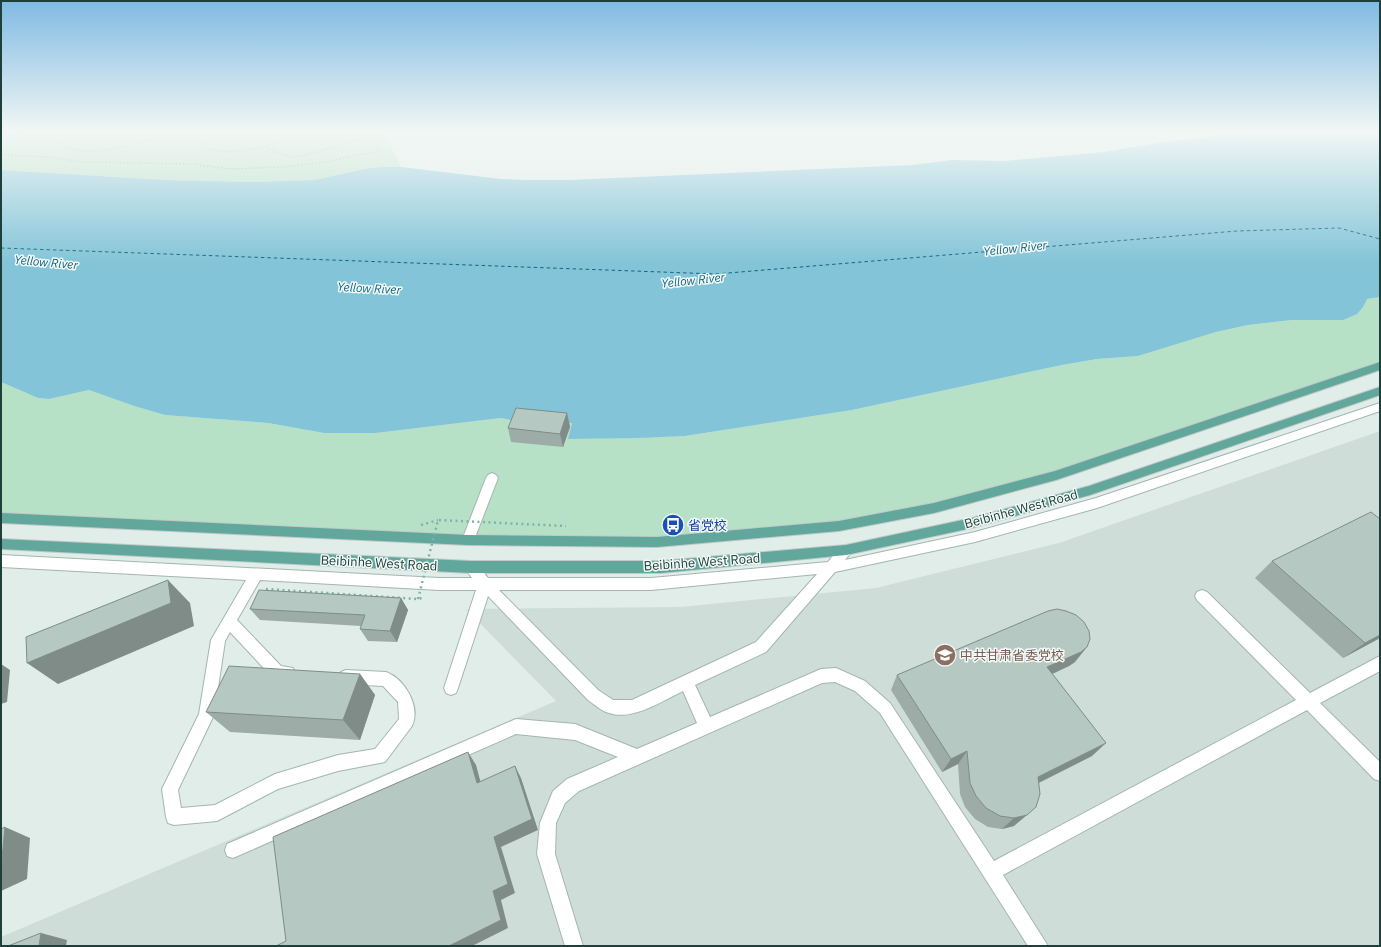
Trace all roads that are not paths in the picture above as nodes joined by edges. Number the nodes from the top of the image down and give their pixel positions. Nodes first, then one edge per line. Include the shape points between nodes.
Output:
1 (1380, 366) edge
2 (1380, 391) edge
3 (1380, 407) edge
4 (492, 478) dead end
5 (1, 518) edge
6 (468, 540) junction
7 (1, 544) edge
8 (846, 550) junction
9 (1, 562) edge
10 (471, 567) junction
11 (832, 567) junction
12 (256, 574) junction
13 (485, 584) junction
14 (1202, 596) dead end
15 (229, 621) junction
16 (1380, 663) edge
17 (300, 674) edge
18 (331, 676) edge
19 (686, 682) junction
20 (451, 688) dead end
21 (1308, 702) junction
22 (706, 726) junction
23 (637, 757) junction
24 (1380, 773) edge
25 (234, 850) dead end
26 (991, 872) junction
27 (574, 946) edge
28 (1039, 946) edge

1 - 6 main road, Beibinhe West Road via 1056,475 934,508 838,526 657,542
2 - 8 main road, Beibinhe West Road via 1090,490 972,523
3 - 11 street via 1097,503 975,537
4 - 6 street
5 - 6 main road, Beibinhe West Road
7 - 10 main road, Beibinhe West Road
8 - 10 main road, Beibinhe West Road via 661,567
8 - 11 street
9 - 12 street
10 - 13 street
11 - 13 street via 651,584
11 - 19 street via 761,647
12 - 13 street via 438,584
12 - 15 street
13 - 19 street via 593,695 611,707 633,707
13 - 20 street
14 - 21 street
15 - 17 street via 277,672
15 - 18 street via 218,640 206,715 170,789 174,817 217,813 275,782 338,763 379,756 406,721 405,699 386,680
16 - 21 street
19 - 22 street
21 - 24 street
21 - 26 street
22 - 23 street
22 - 26 street via 821,676 836,675 860,686 885,708
23 - 25 street via 575,732 516,726
23 - 27 street via 573,785 559,797 548,823 546,854
26 - 28 street

